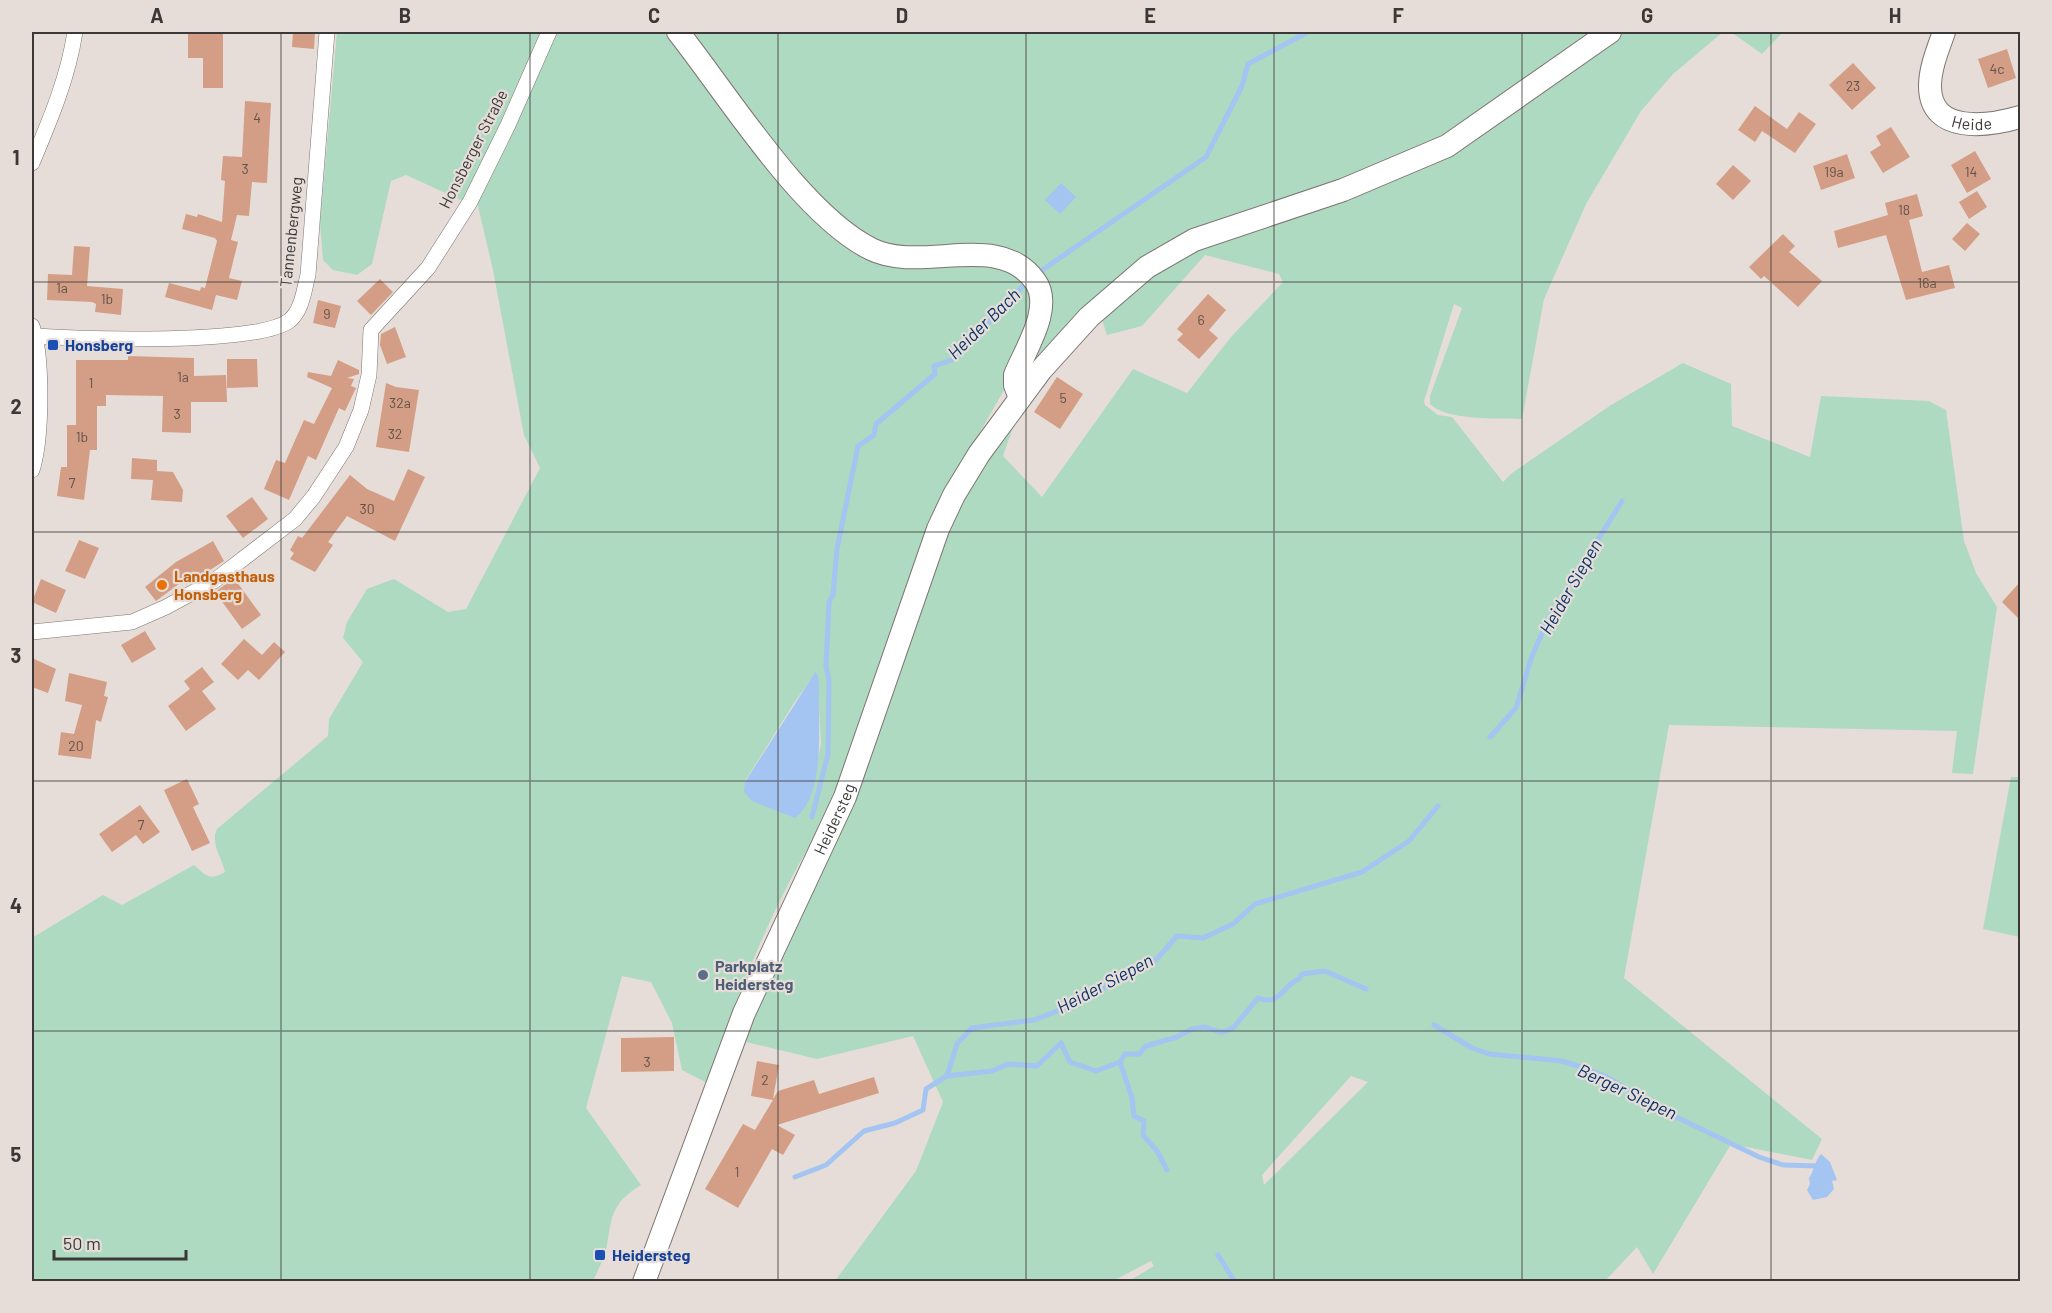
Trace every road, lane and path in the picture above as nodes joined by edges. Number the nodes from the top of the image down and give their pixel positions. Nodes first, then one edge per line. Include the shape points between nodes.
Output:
1 (75, 32) edge
2 (327, 32) edge
3 (549, 32) edge
4 (678, 32) edge
5 (1610, 32) edge
6 (1944, 32) edge
7 (2020, 117) edge
8 (32, 163) edge
9 (33, 331) edge
10 (1020, 398) junction
11 (32, 470) edge
12 (32, 632) edge
13 (644, 1281) edge

1 - 8 street via 53,113
2 - 9 street, Tannenbergweg via 308,275 304,294 291,319 279,327 235,334 102,338
3 - 12 street, Honsberger Straße via 470,202 428,268 371,330 369,375 361,410 346,447 295,519 214,581 166,608 132,622
4 - 10 main road via 791,179 834,222 867,247 904,259 996,256 1032,277 1040,292 1040,308 1015,375
5 - 10 main road, Heidersteg via 1447,146 1343,190 1178,247 1147,267 1089,317
6 - 7 main road, Heide via 1930,84 1932,100 1940,113 1971,125
9 - 11 street via 38,433
10 - 13 main road, Heidersteg via 979,454 938,529 844,797 744,1013

